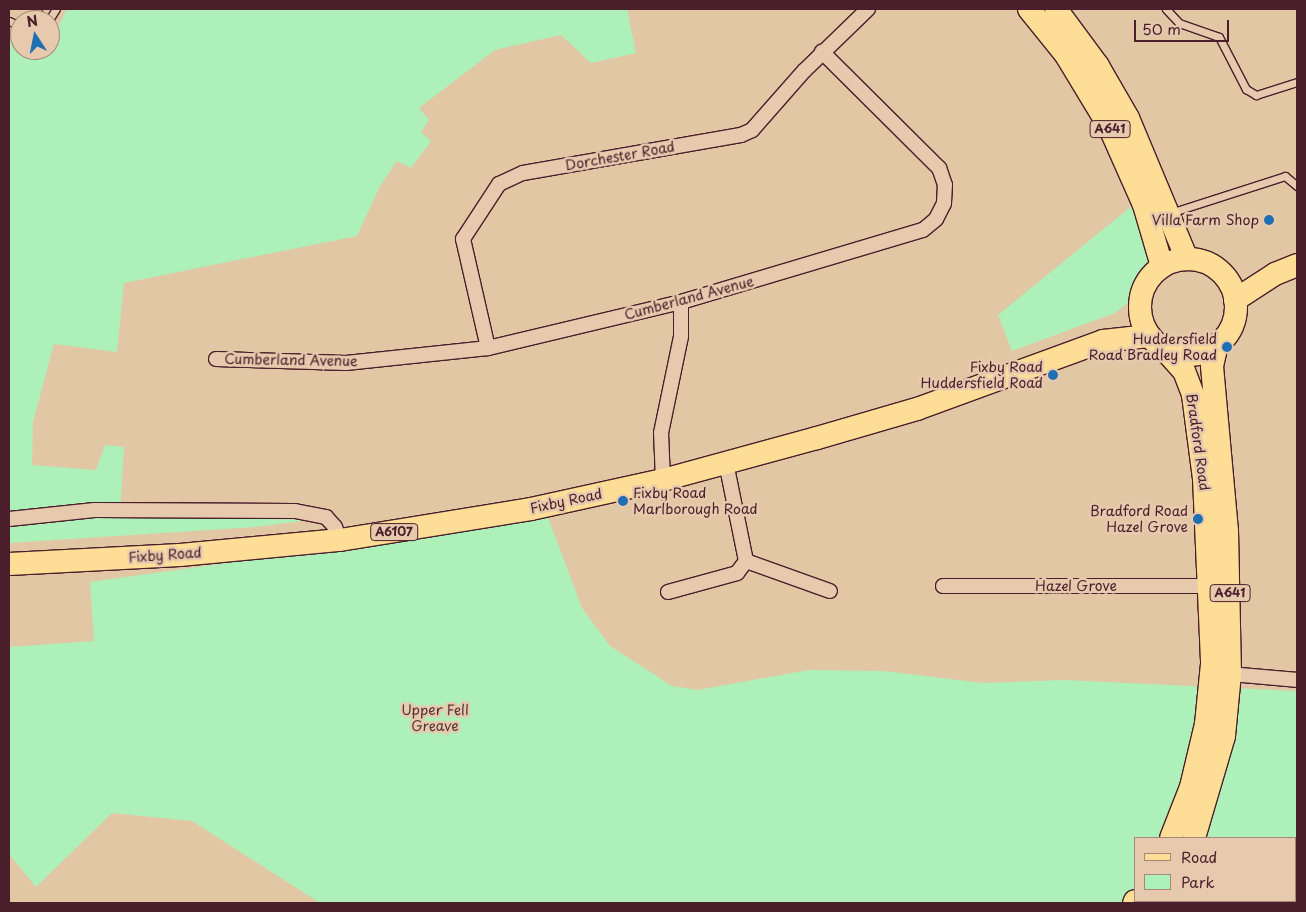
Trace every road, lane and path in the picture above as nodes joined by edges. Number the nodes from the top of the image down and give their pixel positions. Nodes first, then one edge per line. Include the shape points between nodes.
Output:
1 (868, 9) edge
2 (1029, 9) edge
3 (1056, 9) edge
4 (1166, 9) edge
5 (822, 52) junction
6 (1297, 82) edge
7 (1297, 186) edge
8 (1168, 214) junction
9 (1187, 258) junction
10 (1297, 265) edge
11 (1162, 266) junction
12 (1275, 274) junction
13 (1227, 279) junction
14 (1235, 300) junction
15 (681, 302) junction
16 (1140, 314) junction
17 (1102, 340) junction
18 (1156, 342) junction
19 (1217, 345) junction
20 (488, 348) junction
21 (216, 359) dead end
22 (726, 463) junction
23 (663, 480) junction
24 (9, 519) edge
25 (340, 540) junction
26 (746, 560) junction
27 (9, 564) edge
28 (943, 586) dead end
29 (1209, 586) junction
30 (830, 591) dead end
31 (668, 592) dead end
32 (1230, 674) junction
33 (1297, 680) edge
34 (1171, 837) edge
35 (1194, 837) edge

1 - 5 street, Dorchester Road
2 - 11 main road, A641 via 1066,55 1109,126 1144,205
3 - 8 main road, A641 via 1098,66 1128,118
4 - 6 lane via 1179,23 1219,37 1246,89 1256,95
5 - 15 street, Cumberland Avenue via 939,168 945,185 941,212 930,225 915,234
5 - 20 street, Dorchester Road via 762,122 741,135 523,172 499,184 463,239
7 - 8 lane via 1285,176
8 - 9 main road, A641
9 - 11 main road
9 - 13 main road via 1209,264
10 - 12 main road
11 - 16 main road via 1144,286
12 - 13 main road
12 - 14 main road
13 - 14 main road, A641
14 - 19 main road, A641 via 1232,325
15 - 20 street, Cumberland Avenue
15 - 23 street via 681,336 661,433
16 - 17 main road, Fixby Road / A6107
16 - 18 main road, A641
17 - 18 main road, Fixby Road / A6107
17 - 22 main road, Fixby Road / A6107 via 917,409
18 - 19 main road via 1191,355
18 - 29 main road, Bradford Road / A641 via 1184,371 1193,395 1204,478
19 - 32 main road, Bradford Road / A641 via 1212,366 1227,531
20 - 21 street, Cumberland Avenue via 346,363
22 - 23 main road, Fixby Road / A6107
22 - 26 street
23 - 25 main road, Fixby Road / A6107 via 483,518
24 - 25 street via 95,510 295,511 326,517
25 - 27 main road, Fixby Road / A6107 via 180,555
26 - 30 street
26 - 31 street via 737,573
28 - 29 street, Hazel Grove
29 - 34 main road, Bradford Road / A641 via 1212,664 1206,724 1191,787
32 - 33 street
32 - 35 main road, Bradford Road / A641 via 1224,736

